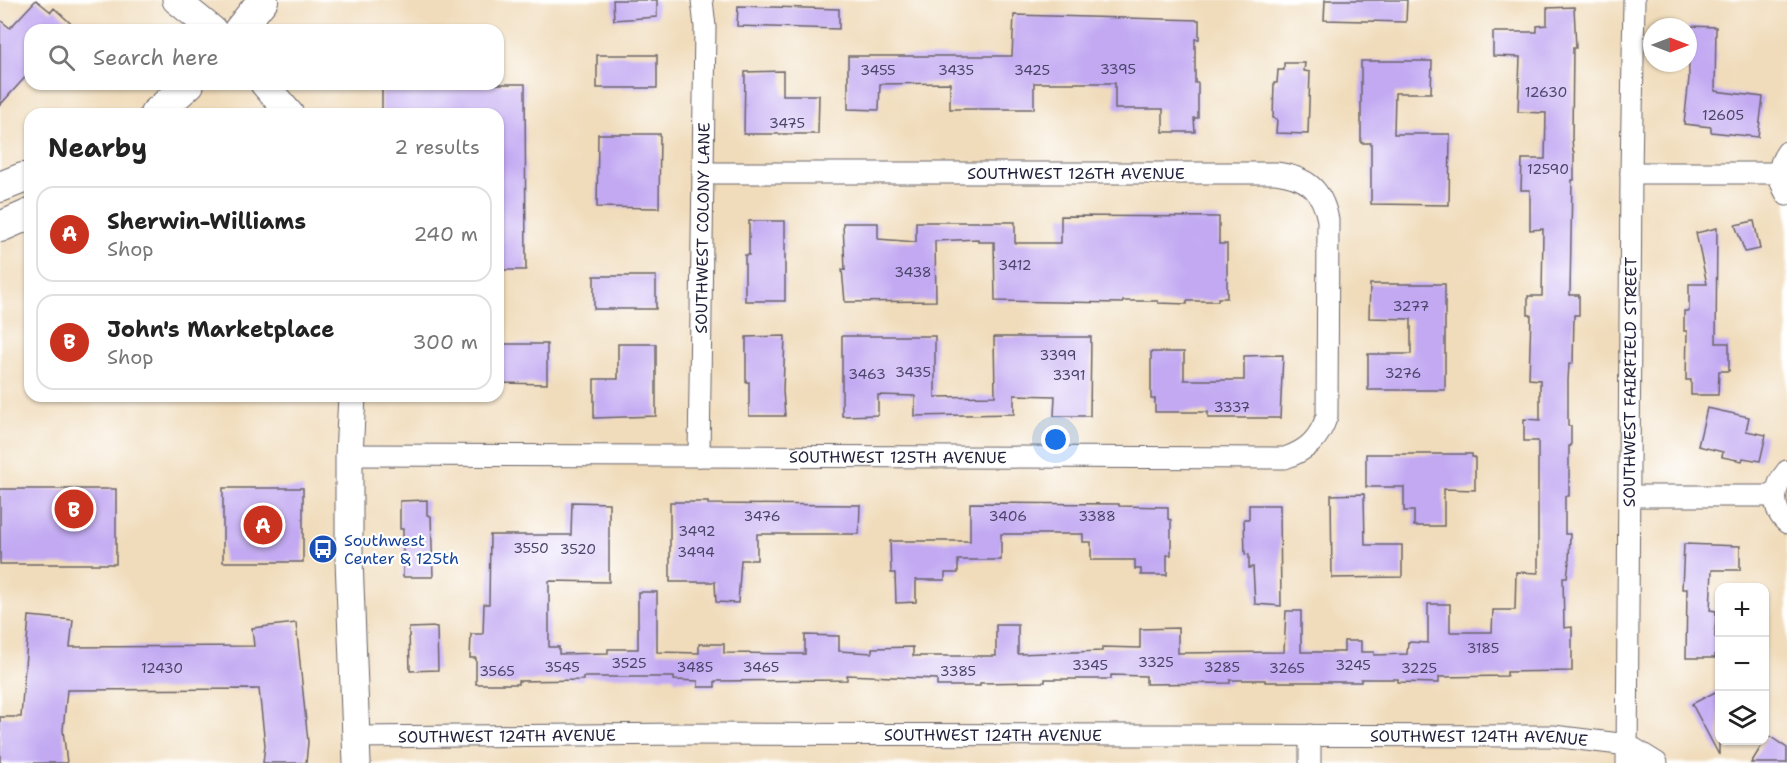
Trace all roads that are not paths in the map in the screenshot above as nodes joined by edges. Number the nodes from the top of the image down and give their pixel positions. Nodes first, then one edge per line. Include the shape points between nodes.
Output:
1 (176, 0) edge
2 (263, 0) edge
3 (702, 0) edge
4 (1634, 0) edge
5 (206, 24) edge
6 (244, 24) edge
7 (182, 90) edge
8 (269, 90) edge
9 (162, 108) edge
10 (285, 108) edge
11 (1787, 152) edge
12 (1631, 172) junction
13 (1779, 172) junction
14 (703, 173) junction
15 (24, 178) edge
16 (0, 188) edge
17 (1787, 195) edge
18 (24, 217) edge
19 (0, 227) edge
20 (1328, 315) joint
21 (352, 402) edge
22 (349, 454) junction
23 (699, 456) junction
24 (1787, 471) edge
25 (1630, 496) junction
26 (1775, 496) junction
27 (1787, 523) edge
28 (1310, 735) junction
29 (357, 750) edge
30 (1628, 754) edge
31 (1310, 763) edge
32 (1657, 763) edge

1 - 5 street
2 - 6 main road
3 - 14 street, SOUTHWEST COLONY LANE
4 - 12 street, SOUTHWEST FAIRFIELD STREET
7 - 9 main road
8 - 10 street
11 - 13 street
12 - 13 street
12 - 25 street, SOUTHWEST FAIRFIELD STREET
13 - 17 street
14 - 20 street, SOUTHWEST 126TH AVENUE via 1289,174 1310,184 1323,198 1329,233
14 - 23 street, SOUTHWEST COLONY LANE
15 - 16 main road
18 - 19 main road
20 - 23 street, SOUTHWEST 125TH AVENUE via 1327,416 1312,443 1285,458
21 - 22 street
22 - 23 street, SOUTHWEST 125TH AVENUE
22 - 29 street
24 - 26 street
25 - 26 street
25 - 30 street, SOUTHWEST FAIRFIELD STREET
26 - 27 street via 1777,509
28 - 29 street, SOUTHWEST 124TH AVENUE via 685,734
28 - 30 street, SOUTHWEST 124TH AVENUE via 1553,736
28 - 31 street
30 - 32 street

